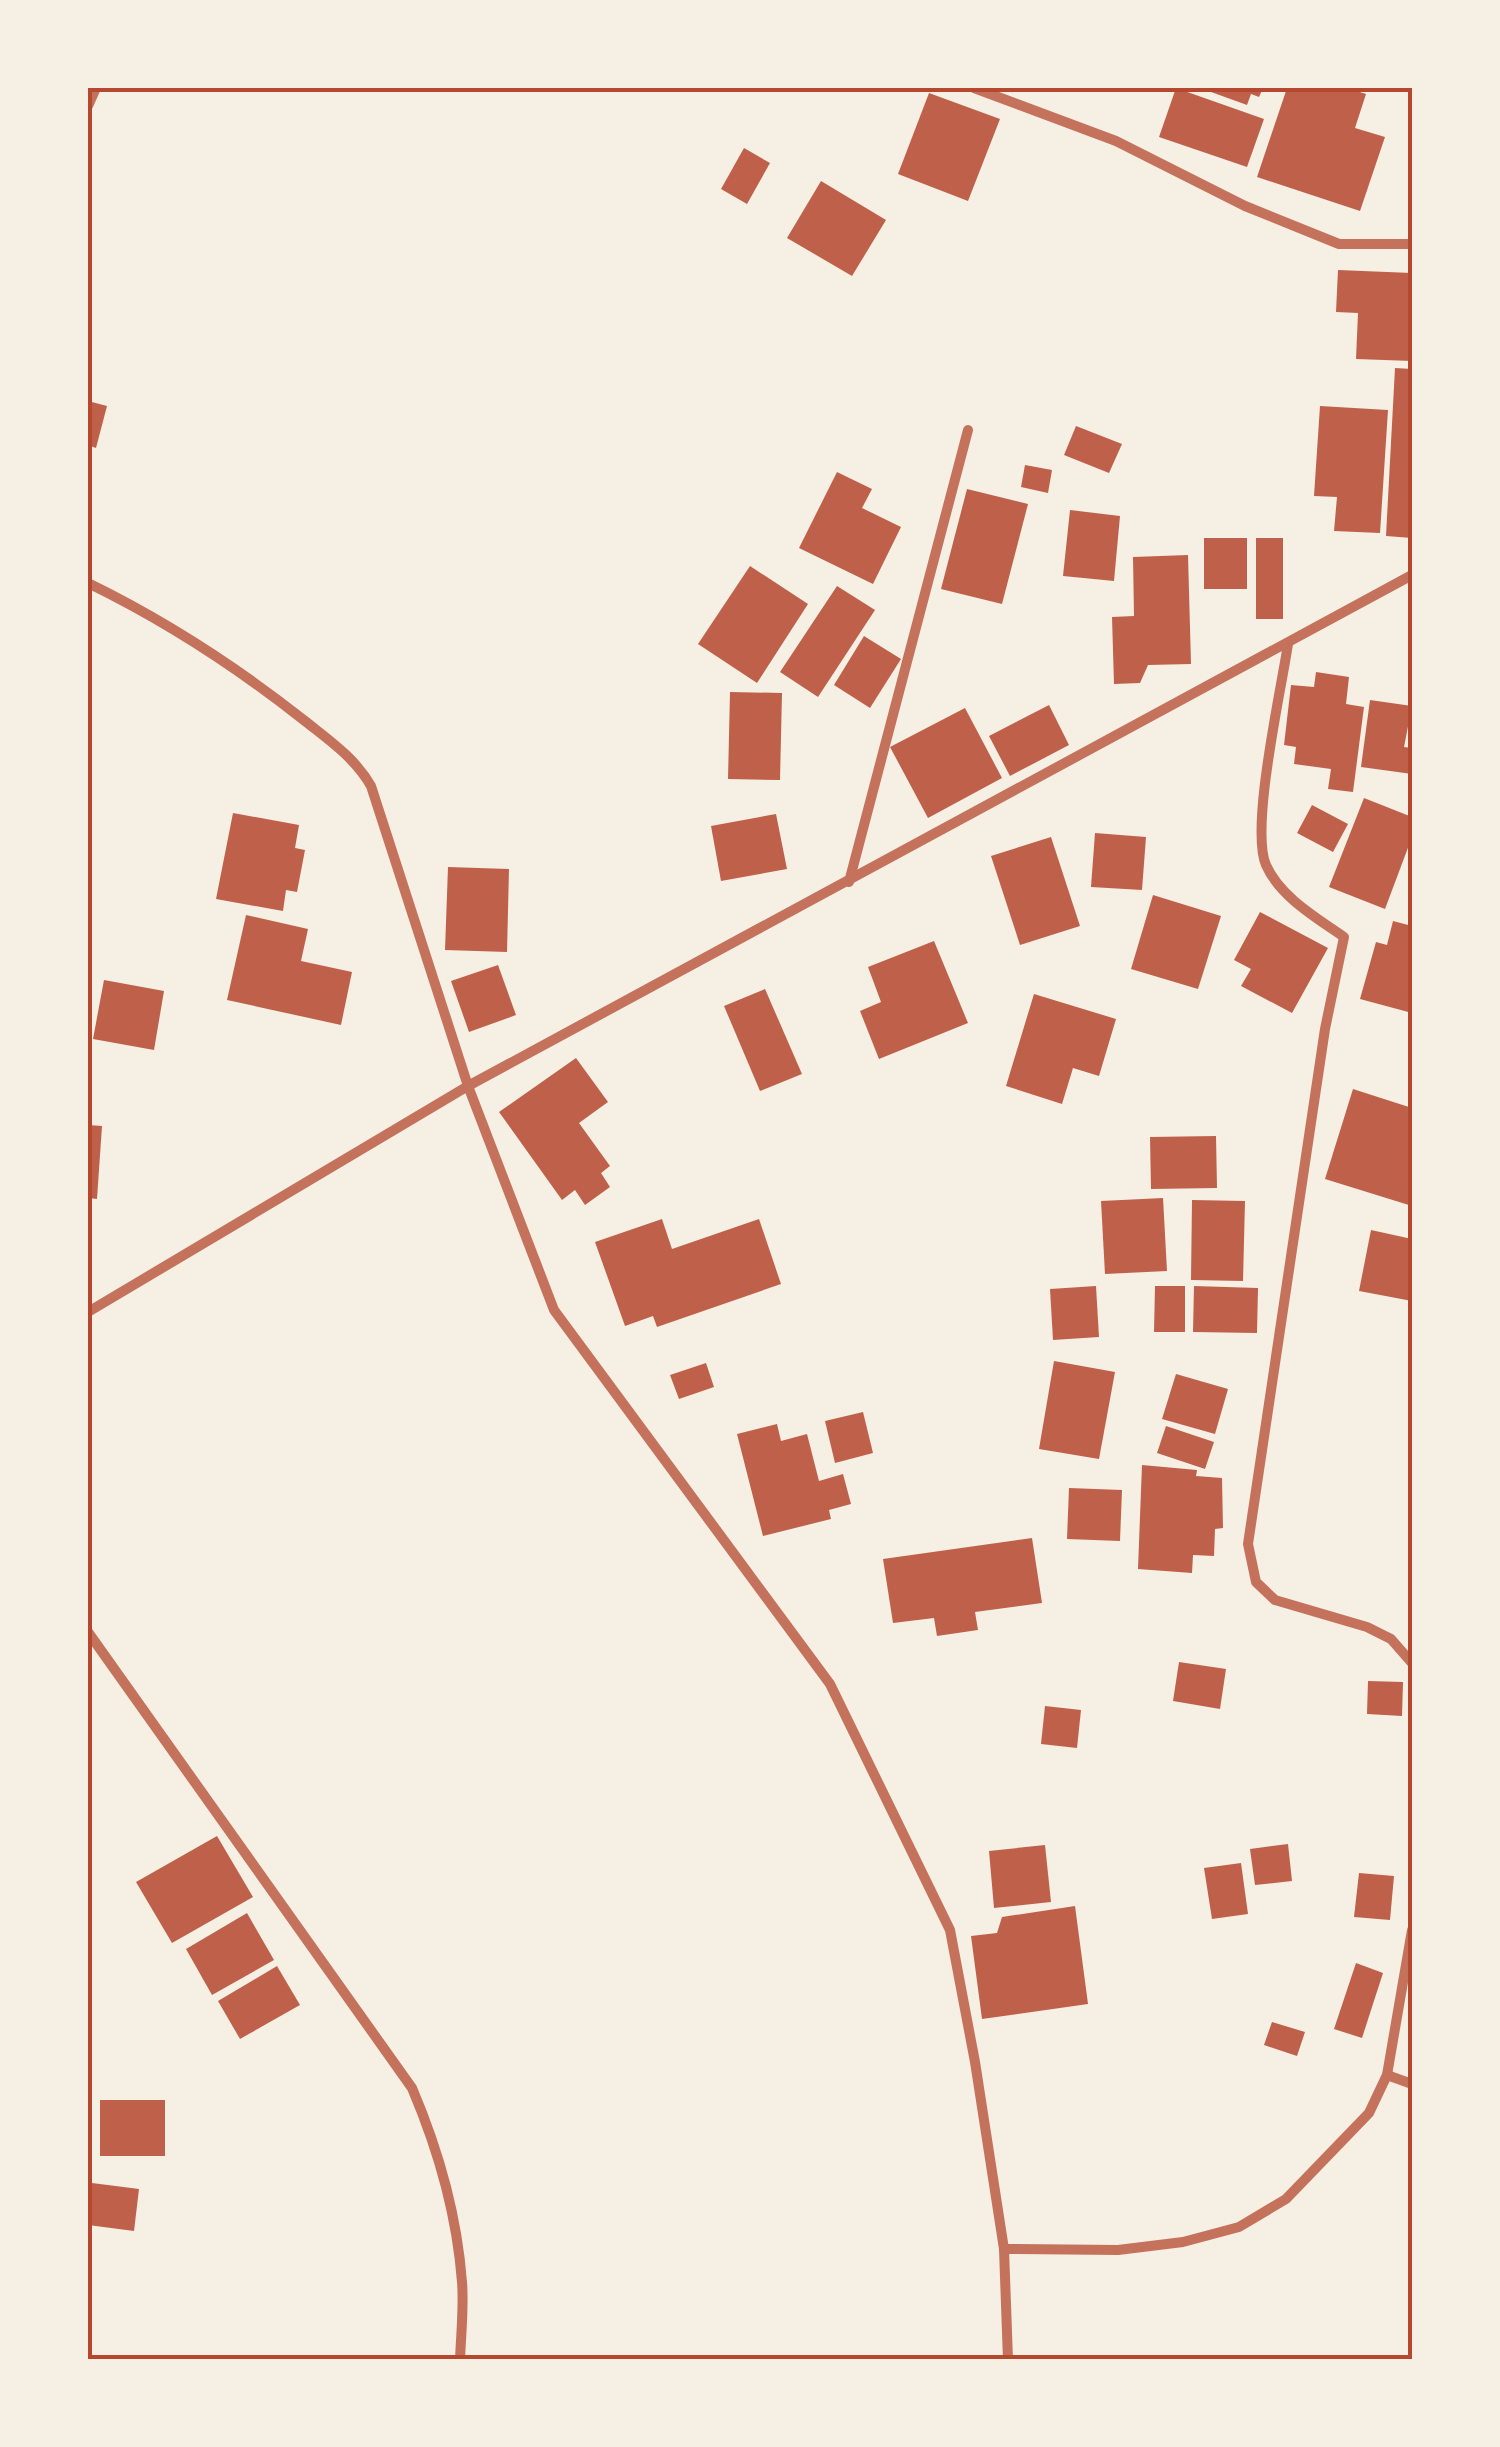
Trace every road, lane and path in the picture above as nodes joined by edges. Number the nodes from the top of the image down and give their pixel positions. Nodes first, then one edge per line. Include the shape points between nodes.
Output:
1 (96, 88) edge
2 (974, 88) edge
3 (88, 106) edge
4 (1412, 244) edge
5 (968, 430) dead end
6 (1412, 574) edge
7 (88, 582) edge
8 (1288, 644) junction
9 (849, 882) junction
10 (468, 1086) junction
11 (88, 1312) edge
12 (88, 1632) edge
13 (1412, 1663) edge
14 (1412, 1930) edge
15 (1388, 2075) junction
16 (1412, 2084) edge
17 (1004, 2248) junction
18 (460, 2360) edge
19 (1008, 2360) edge

1 - 3 street
2 - 4 street via 1116,141 1339,244
5 - 9 street
6 - 8 street
7 - 10 street via 261,686 363,772
8 - 9 street
8 - 13 street via 1259,828 1265,864 1301,907 1344,937 1248,1544 1256,1582 1276,1600 1367,1627 1391,1639
9 - 10 street
10 - 11 street
10 - 17 street via 554,1310 830,1684 950,1930
12 - 18 street via 412,2088 443,2171 462,2282
14 - 15 street
15 - 16 street
15 - 17 street via 1369,2113 1323,2164 1286,2199 1238,2228 1118,2250
17 - 19 street

